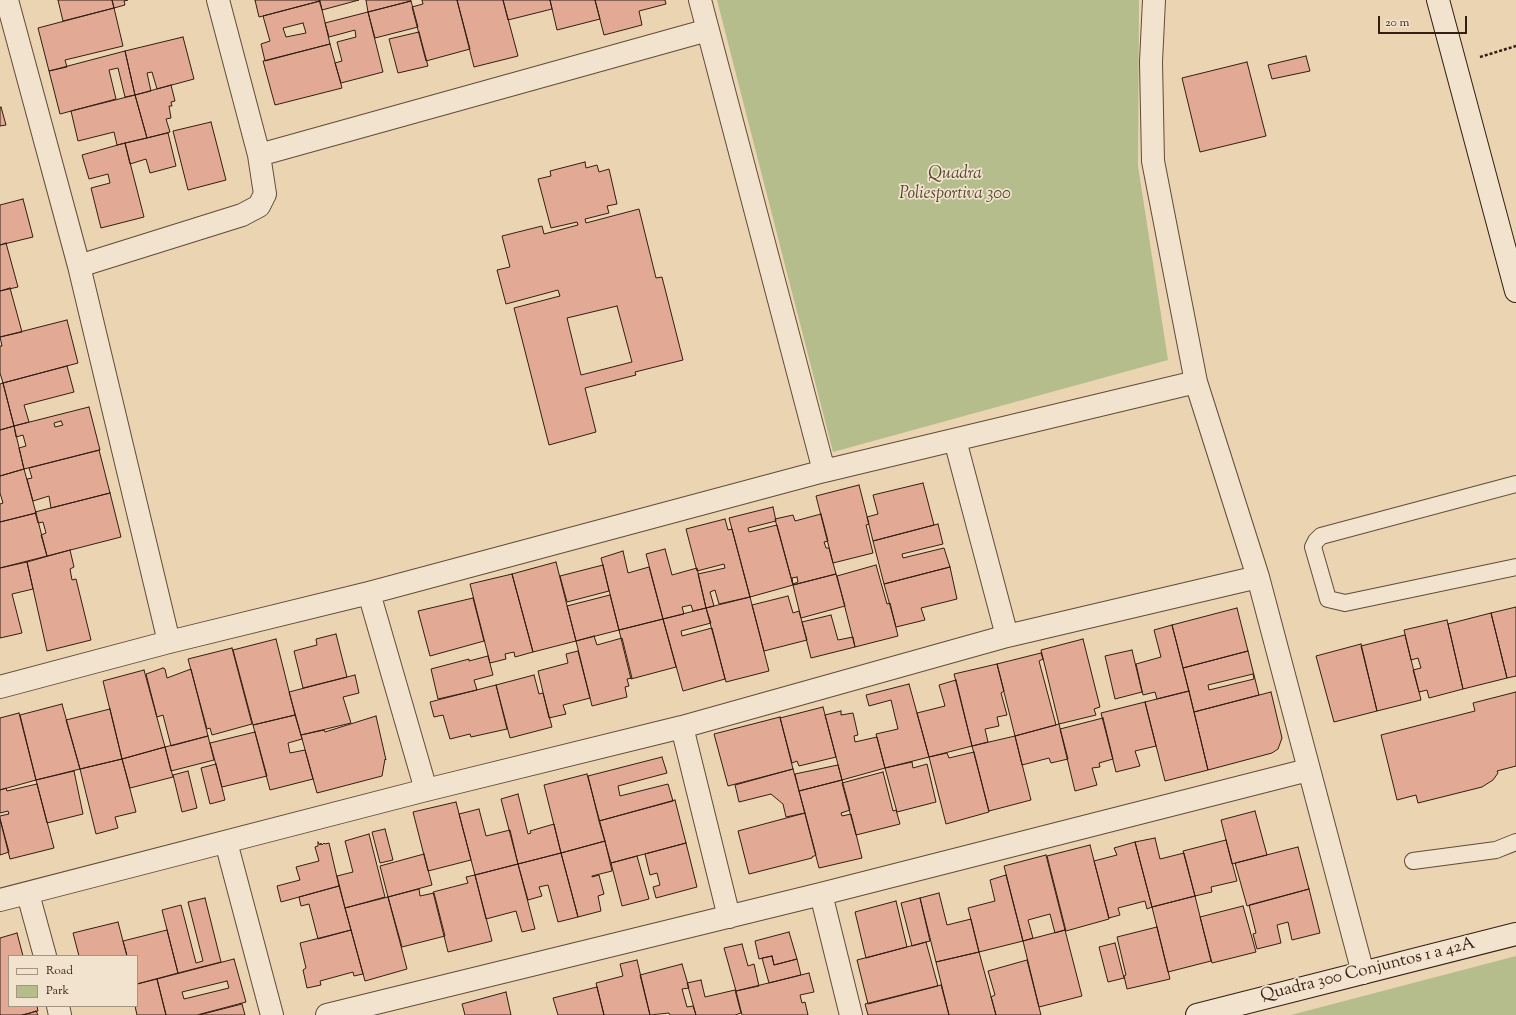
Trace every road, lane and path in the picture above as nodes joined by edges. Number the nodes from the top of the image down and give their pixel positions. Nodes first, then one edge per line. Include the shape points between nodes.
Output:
1 (218, 0) edge
2 (700, 0) edge
3 (1154, 0) edge
4 (1438, 0) edge
5 (5, 2) edge
6 (708, 30) junction
7 (1516, 46) edge
8 (1455, 64) junction
9 (259, 155) junction
10 (79, 266) junction
11 (1516, 291) edge
12 (1196, 382) junction
13 (955, 440) junction
14 (824, 471) junction
15 (1516, 484) edge
16 (1516, 567) edge
17 (1258, 577) junction
18 (369, 593) junction
19 (1007, 636) junction
20 (169, 642) junction
21 (0, 687) edge
22 (682, 727) junction
23 (1308, 770) junction
24 (426, 790) junction
25 (226, 842) junction
26 (1516, 842) edge
27 (1413, 861) dead end
28 (28, 894) junction
29 (821, 894) junction
30 (0, 900) edge
31 (729, 917) junction
32 (1516, 934) edge
33 (45, 955) edge
34 (1363, 973) junction
35 (272, 1015) edge
36 (327, 1015) edge
37 (851, 1015) edge
38 (1197, 1015) edge

1 - 9 street
2 - 6 street
3 - 12 street via 1151,62 1154,161
4 - 8 street
5 - 10 street
6 - 9 street
6 - 14 street
7 - 8 path
8 - 11 street
9 - 10 street via 265,194 259,206 242,215
10 - 20 street
12 - 13 street
12 - 17 street
13 - 14 street
13 - 19 street
14 - 18 street
15 - 16 lane via 1321,536 1313,547 1328,599 1345,603
17 - 19 street
17 - 23 street
18 - 20 street
18 - 24 street
19 - 22 street
20 - 21 street
22 - 24 street
22 - 31 street
23 - 29 street
23 - 34 street
24 - 25 street
25 - 28 street
25 - 35 street
26 - 27 lane via 1496,850
28 - 30 street
28 - 33 street
29 - 31 street
29 - 37 street
31 - 36 street
32 - 34 street, Quadra 300 Conjuntos 1 a 42A
34 - 38 street, Quadra 300 Conjuntos 1 a 42A

